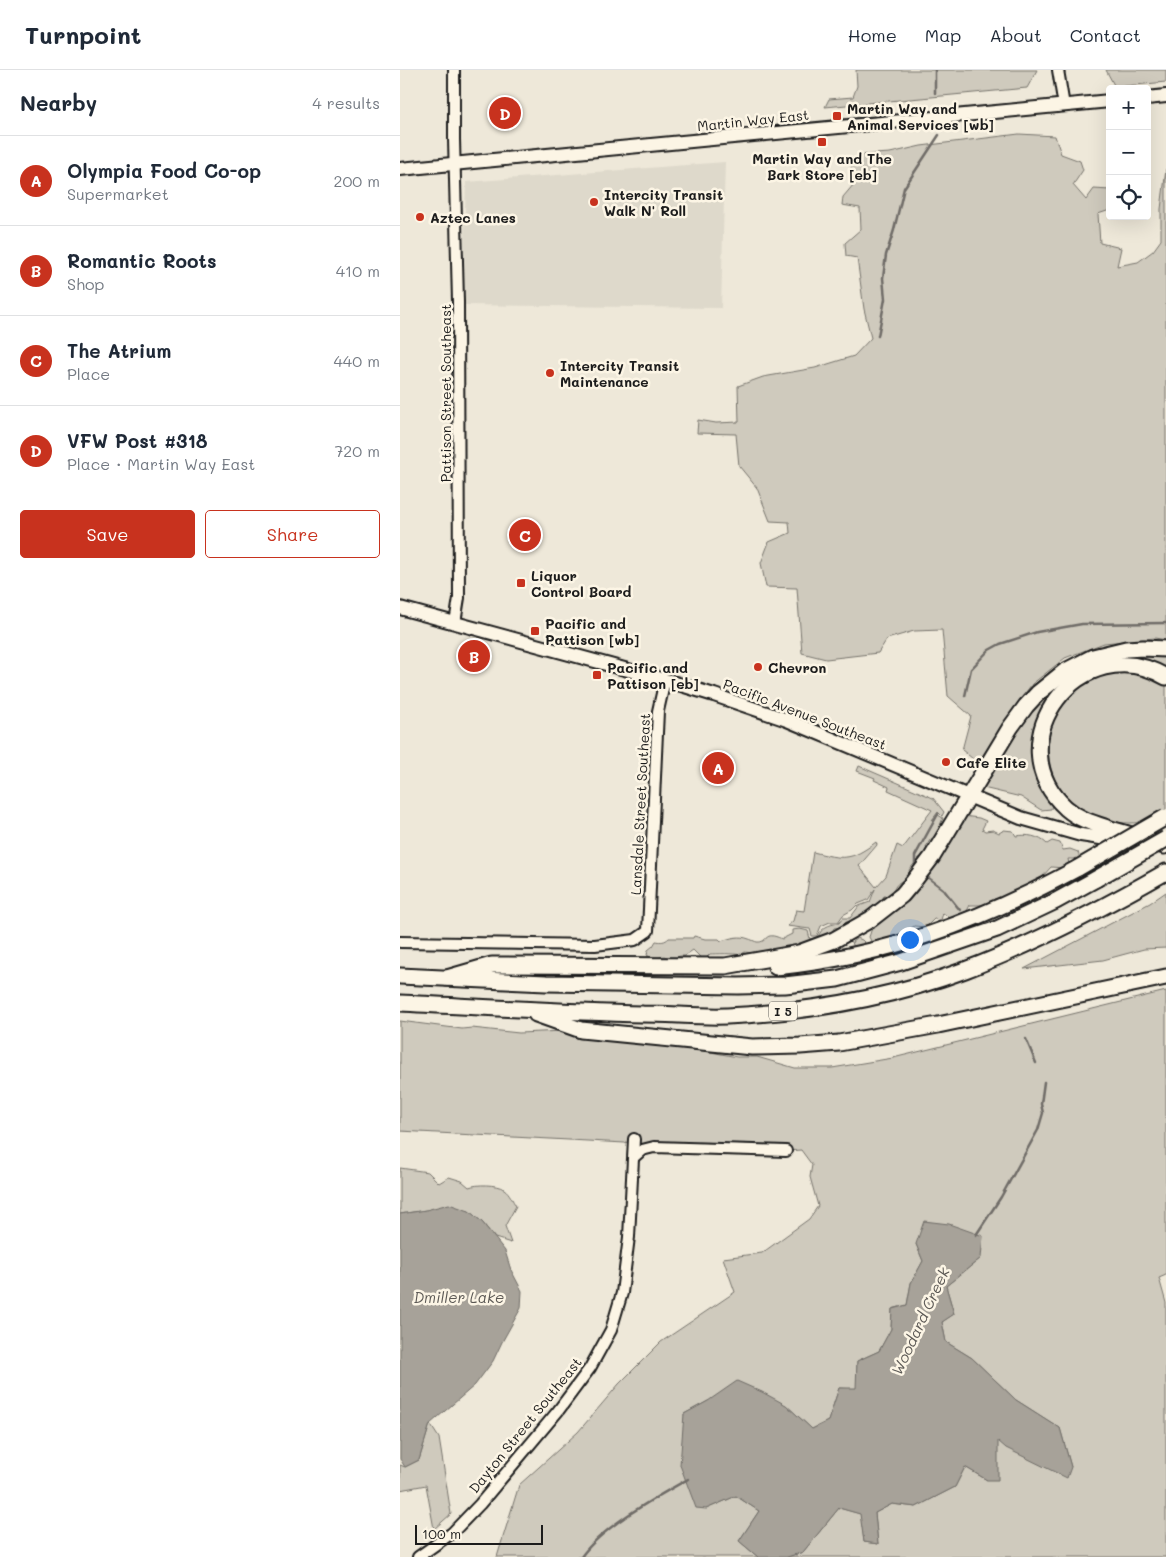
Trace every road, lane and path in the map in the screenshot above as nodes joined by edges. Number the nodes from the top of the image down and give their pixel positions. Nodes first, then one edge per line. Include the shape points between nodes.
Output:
1 (454, 70) edge
2 (1058, 70) edge
3 (1166, 96) edge
4 (1151, 98) edge
5 (1106, 101) edge
6 (1064, 106) junction
7 (455, 164) junction
8 (400, 169) edge
9 (400, 608) edge
10 (454, 623) junction
11 (1166, 649) edge
12 (1166, 677) edge
13 (665, 680) junction
14 (970, 797) junction
15 (1166, 817) edge
16 (1166, 844) edge
17 (1166, 872) edge
18 (400, 942) edge
19 (725, 966) junction
20 (400, 976) edge
21 (1166, 976) edge
22 (447, 978) junction
23 (400, 1003) edge
24 (518, 1008) junction
25 (634, 1139) dead end
26 (786, 1151) dead end
27 (634, 1157) junction
28 (418, 1557) edge

1 - 7 street, Pattison Street Southeast
2 - 6 street
3 - 4 main road
5 - 6 main road, Martin Way East
6 - 7 main road, Martin Way East
7 - 8 main road, Martin Way East
7 - 10 street, Pattison Street Southeast via 459,598
9 - 10 main road, Pacific Avenue Southeast
10 - 13 main road, Pacific Avenue Southeast
11 - 14 highway via 1126,649 1094,657 1050,682 1010,728
12 - 16 highway via 1146,668 1126,665 1103,667 1083,675 1067,686 1053,702 1044,722 1040,743 1047,780 1067,808 1096,825
13 - 14 main road, Pacific Avenue Southeast via 782,719
13 - 18 street, Lansdale Street Southeast via 657,726 648,931 635,940 595,945
14 - 16 main road, Pacific Avenue Southeast via 1021,818 1062,830 1097,838
14 - 19 highway via 913,882 871,919 834,940 799,953
15 - 19 highway, bridge via 1078,868 954,927 856,955 760,968
16 - 22 highway, I 5, bridge via 997,929 901,962 837,979 738,986
17 - 24 highway, I 5 via 1022,945 964,970 904,989 846,1002 726,1016
19 - 22 highway via 492,965
20 - 22 highway, I 5
21 - 24 highway via 938,1025 839,1043 800,1046 752,1047 581,1030
23 - 24 highway, I 5
25 - 27 street, Dayton Street Southeast
26 - 27 street via 654,1147 642,1150
27 - 28 street, Dayton Street Southeast via 624,1284 611,1330 590,1368 558,1411 480,1504 452,1533

